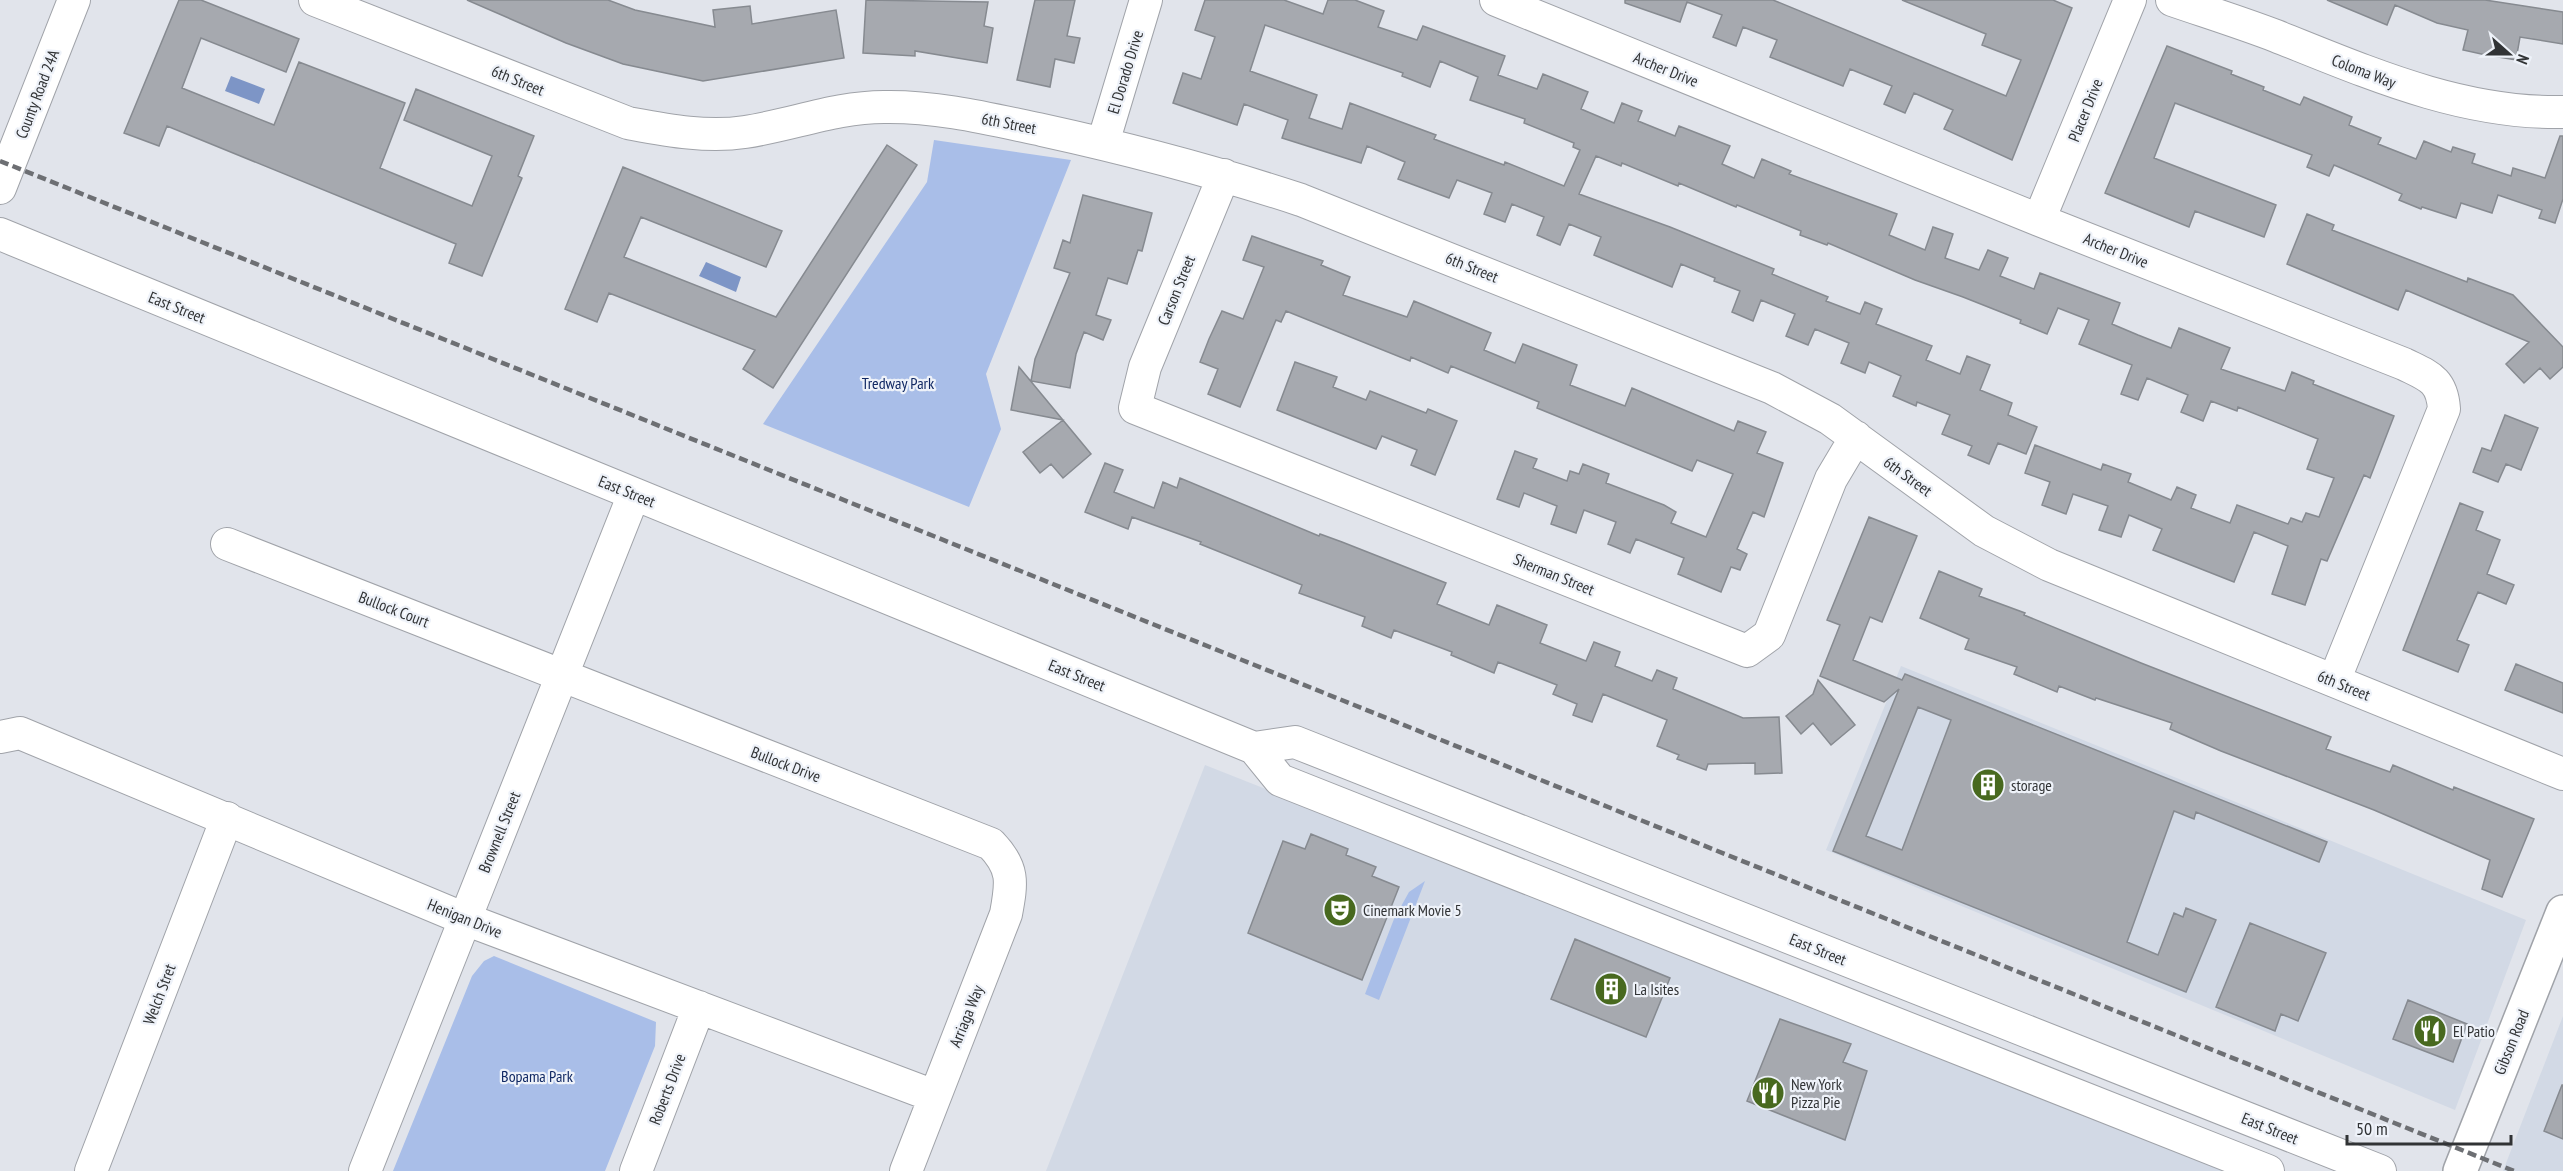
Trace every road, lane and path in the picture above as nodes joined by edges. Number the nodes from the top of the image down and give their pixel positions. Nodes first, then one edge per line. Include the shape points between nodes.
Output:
1 (74, 0) edge
2 (315, 0) edge
3 (1146, 0) edge
4 (1497, 0) edge
5 (2130, 0) edge
6 (2172, 0) edge
7 (2563, 111) edge
8 (1103, 143) junction
9 (1224, 175) junction
10 (0, 188) edge
11 (2039, 220) junction
12 (0, 234) edge
13 (1135, 408) joint
14 (1856, 437) junction
15 (634, 494) junction
16 (227, 544) dead end
17 (562, 675) junction
18 (2334, 681) junction
19 (0, 736) edge
20 (1254, 748) junction
21 (2563, 774) edge
22 (227, 818) junction
23 (1006, 860) joint
24 (2563, 912) edge
25 (465, 919) junction
26 (699, 1007) junction
27 (934, 1096) junction
28 (91, 1171) edge
29 (365, 1171) edge
30 (636, 1171) edge
31 (906, 1171) edge
32 (2268, 1171) edge
33 (2380, 1171) edge
34 (2460, 1171) edge

1 - 10 street, County Road 24A
2 - 8 street, 6th Street via 603,115 667,130 745,132 835,110 884,107 929,109
3 - 8 street, El Dorado Drive
4 - 11 street, Archer Drive
5 - 11 street, Placer Drive
6 - 7 street, Coloma Way via 2434,95 2509,109
8 - 9 street, 6th Street
9 - 13 street, Carson Street via 1145,367
9 - 14 street, 6th Street via 1354,220 1721,367 1803,403
11 - 18 street, Archer Drive via 2404,364 2431,377 2443,392 2444,409 2437,428
12 - 15 street, East Street
13 - 14 street, Sherman Street via 1747,651 1769,634 1831,479
14 - 18 street, 6th Street via 1984,531 2049,566
15 - 17 street, Brownell Street
15 - 20 street, East Street
16 - 17 street, Bullock Court
17 - 23 street, Bullock Drive via 991,844
17 - 25 street, Brownell Street
18 - 21 street, 6th Street
19 - 22 street, Henigan Drive via 20,733
20 - 32 street, East Street via 1280,780
20 - 33 street, East Street via 1295,742
22 - 25 street, Henigan Drive
22 - 28 street, Welch Stret
23 - 27 street, Arriaga Way via 1012,886 1006,914
24 - 34 main road, Gibson Road
25 - 26 street, Henigan Drive
25 - 29 street, Brownell Street
26 - 27 street, Henigan Drive
26 - 30 street, Roberts Drive
27 - 31 street, Arriaga Way

